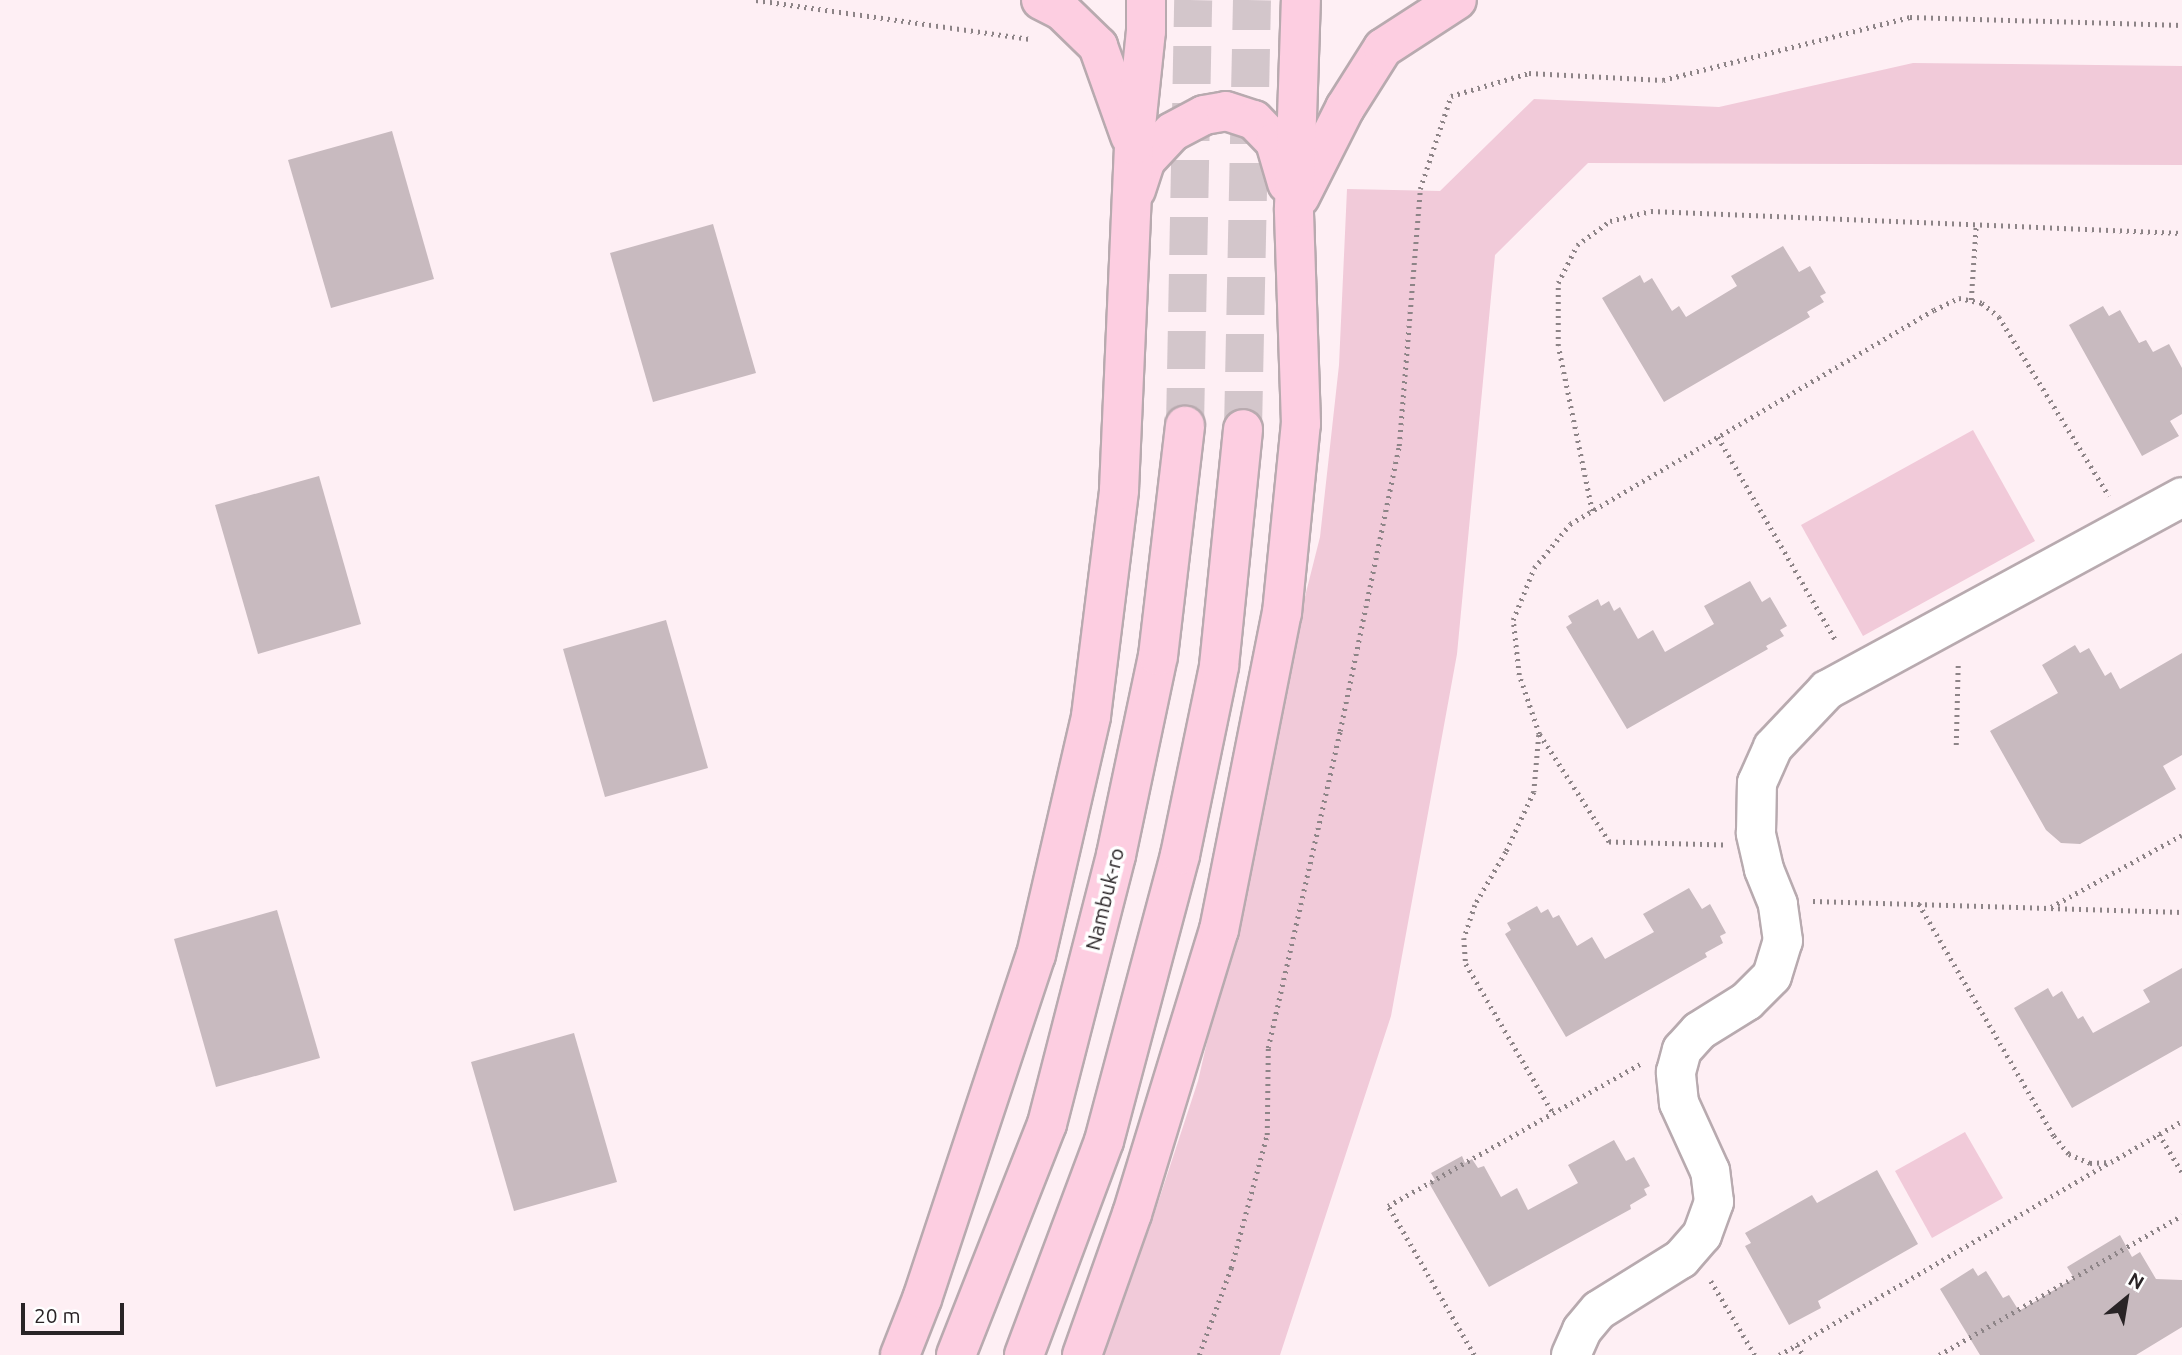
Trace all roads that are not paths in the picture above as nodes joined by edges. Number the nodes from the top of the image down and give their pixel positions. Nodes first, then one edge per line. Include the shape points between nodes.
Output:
1 (1041, 0) edge
2 (1146, 0) edge
3 (1301, 0) edge
4 (1457, 0) edge
5 (1134, 145) junction
6 (1132, 204) junction
7 (1294, 208) junction
8 (1185, 426) tunnel mouth
9 (1243, 429) tunnel mouth
10 (2182, 497) edge
11 (900, 1355) edge
12 (956, 1355) edge
13 (1024, 1355) edge
14 (1082, 1355) edge
15 (1570, 1355) edge

1 - 5 main road via 1061,10 1098,46
2 - 5 main road
3 - 7 main road
4 - 7 main road via 1382,48 1345,108
5 - 6 main road
6 - 7 main road via 1146,160 1172,132 1204,115 1226,111 1254,120 1275,142
6 - 11 main road via 1119,490 1091,716 1036,955
7 - 14 main road via 1301,424 1282,613 1219,930 1132,1214
8 - 12 main road, Nambuk-ro via 1158,656 1116,855 1047,1124
9 - 13 main road via 1219,666 1180,855 1104,1141
10 - 15 street via 1827,690 1773,747 1757,783 1756,833 1763,869 1777,900 1783,941 1772,976 1746,1001 1699,1031 1682,1050 1676,1072 1679,1103 1710,1171 1714,1202 1702,1235 1681,1259 1599,1310

